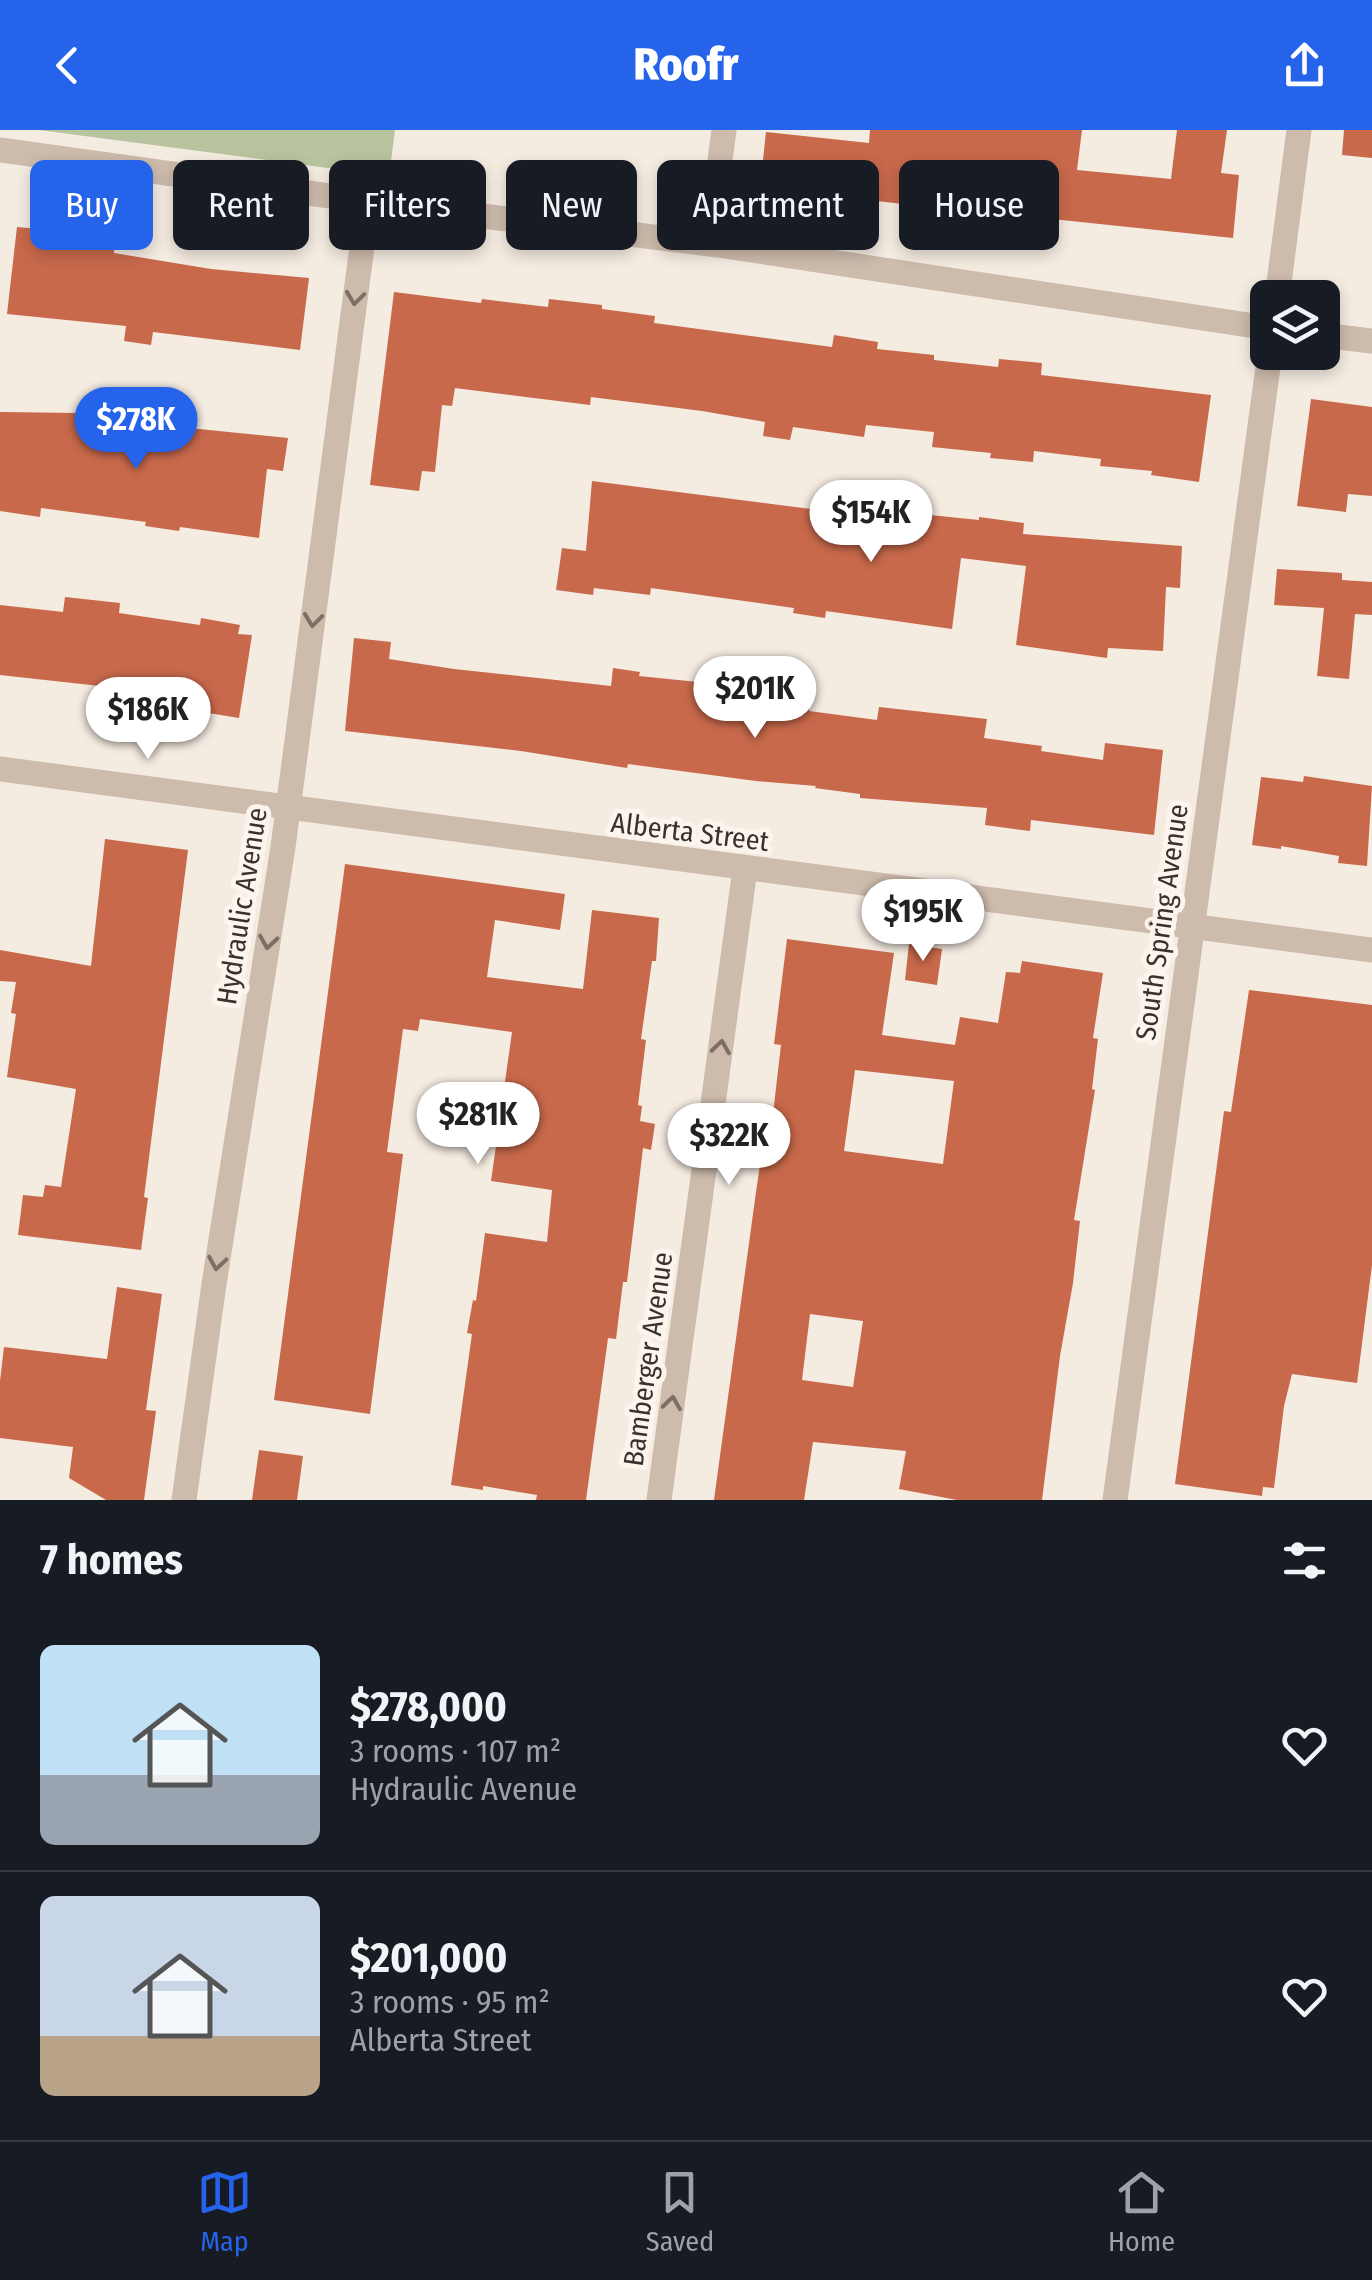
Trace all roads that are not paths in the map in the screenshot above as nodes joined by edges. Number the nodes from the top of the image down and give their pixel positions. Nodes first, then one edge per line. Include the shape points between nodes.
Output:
1 (724, 130) edge
2 (1299, 130) edge
3 (0, 150) edge
4 (720, 160) edge
5 (329, 196) edge
6 (486, 216) edge
7 (657, 237) edge
8 (362, 250) edge
9 (749, 250) edge
10 (1279, 280) edge
11 (1250, 325) edge
12 (1340, 337) edge
13 (1372, 341) edge
14 (1268, 370) edge
15 (0, 769) edge
16 (288, 809) junction
17 (745, 869) junction
18 (1191, 928) junction
19 (1372, 950) edge
20 (184, 1500) edge
21 (658, 1500) edge
22 (1115, 1500) edge

1 - 4 street
2 - 10 street
3 - 5 street
6 - 7 street
8 -> 16 street, Hydraulic Avenue
9 - 11 street
12 - 13 street
14 - 18 street, South Spring Avenue
15 - 16 street, Alberta Street
16 - 17 street, Alberta Street
16 -> 20 street, Hydraulic Avenue
17 - 18 street, Alberta Street
21 -> 17 street, Bamberger Avenue
18 - 19 street, Alberta Street
18 - 22 street, South Spring Avenue

